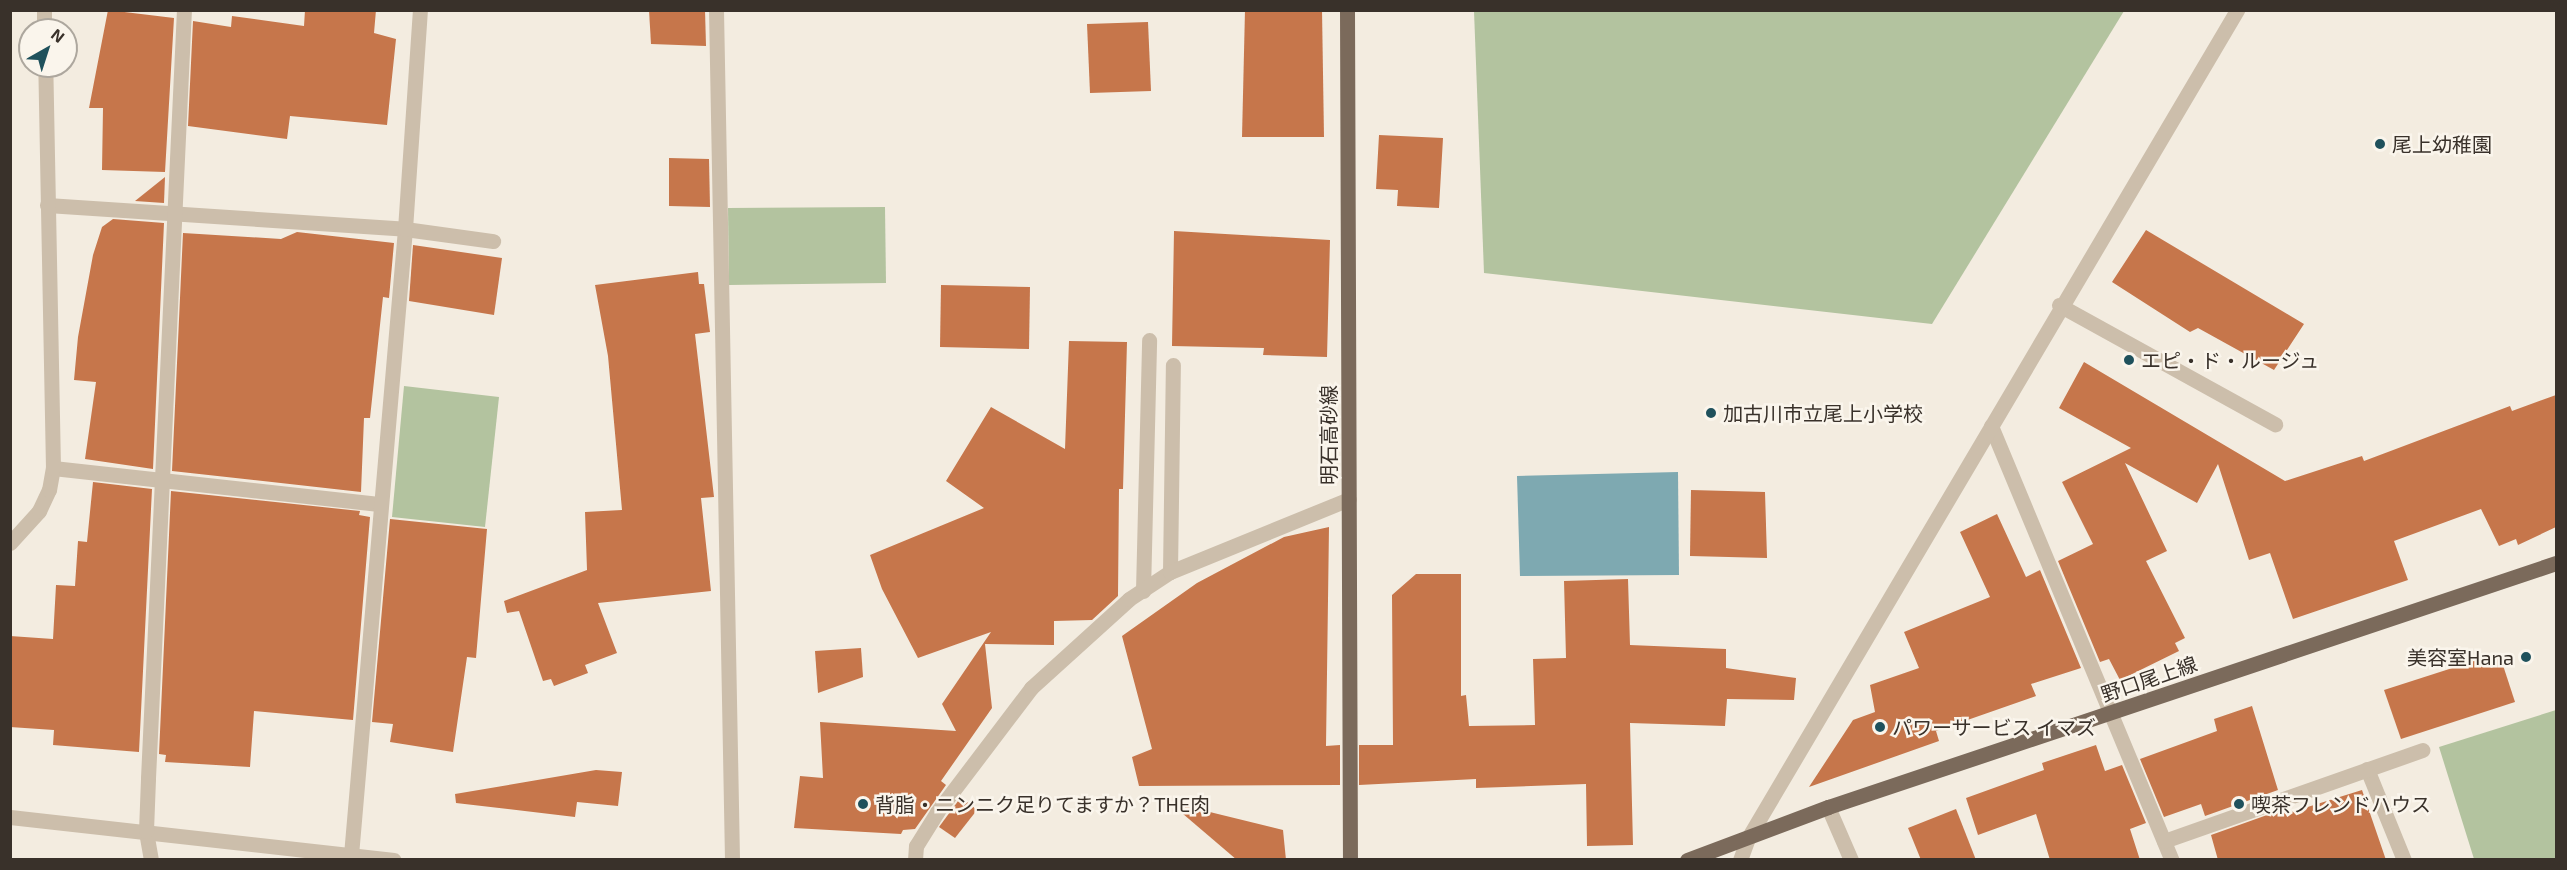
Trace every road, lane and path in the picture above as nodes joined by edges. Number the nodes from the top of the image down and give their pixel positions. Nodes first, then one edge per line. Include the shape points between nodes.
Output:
1 (184, 10) edge
2 (420, 10) edge
3 (716, 10) edge
4 (1347, 10) edge
5 (2236, 10) edge
6 (45, 78) edge
7 (47, 205) junction
8 (178, 213) junction
9 (405, 229) junction
10 (493, 241) dead end
11 (2059, 305) junction
12 (1149, 340) dead end
13 (1173, 365) dead end
14 (2275, 424) dead end
15 (1990, 426) junction
16 (53, 468) junction
17 (160, 477) junction
18 (1349, 499) junction
19 (381, 504) junction
20 (10, 543) edge
21 (2556, 563) edge
22 (1170, 572) junction
23 (1143, 591) junction
24 (2109, 715) junction
25 (2422, 750) dead end
26 (2367, 769) junction
27 (1828, 807) junction
28 (10, 817) edge
29 (146, 831) junction
30 (1748, 838) junction
31 (2164, 841) junction
32 (351, 855) junction
33 (151, 860) edge
34 (394, 860) edge
35 (732, 860) edge
36 (915, 860) edge
37 (1350, 860) edge
38 (1687, 860) edge
39 (1740, 860) edge
40 (1851, 860) edge
41 (2172, 860) edge
42 (2404, 860) edge

1 - 8 street
2 - 9 street
3 - 35 street
4 - 18 main road, 明石高砂線
5 - 11 street
6 - 7 street
7 - 8 street
7 - 16 street
8 - 9 street
8 - 17 street
9 - 10 street
9 - 19 street
11 - 14 street
11 - 15 street
12 - 23 street
13 - 22 street
15 - 24 street
15 - 30 street
16 - 17 street
16 - 20 street via 49,490 39,511
17 - 19 street
17 - 29 street
18 - 22 street
18 - 37 main road, 明石高砂線
19 - 32 street
21 - 24 main road, 野口尾上線
22 - 23 street
23 - 36 street via 1129,599 1031,688 937,812 916,846
24 - 27 main road, 野口尾上線
24 - 31 street
25 - 26 street
26 - 31 street
26 - 42 street
27 - 30 main road, 野口尾上線
27 - 40 street
28 - 29 street
29 - 32 street
29 - 33 street
30 - 38 main road, 野口尾上線
30 - 39 street
31 - 41 street
32 - 34 street

